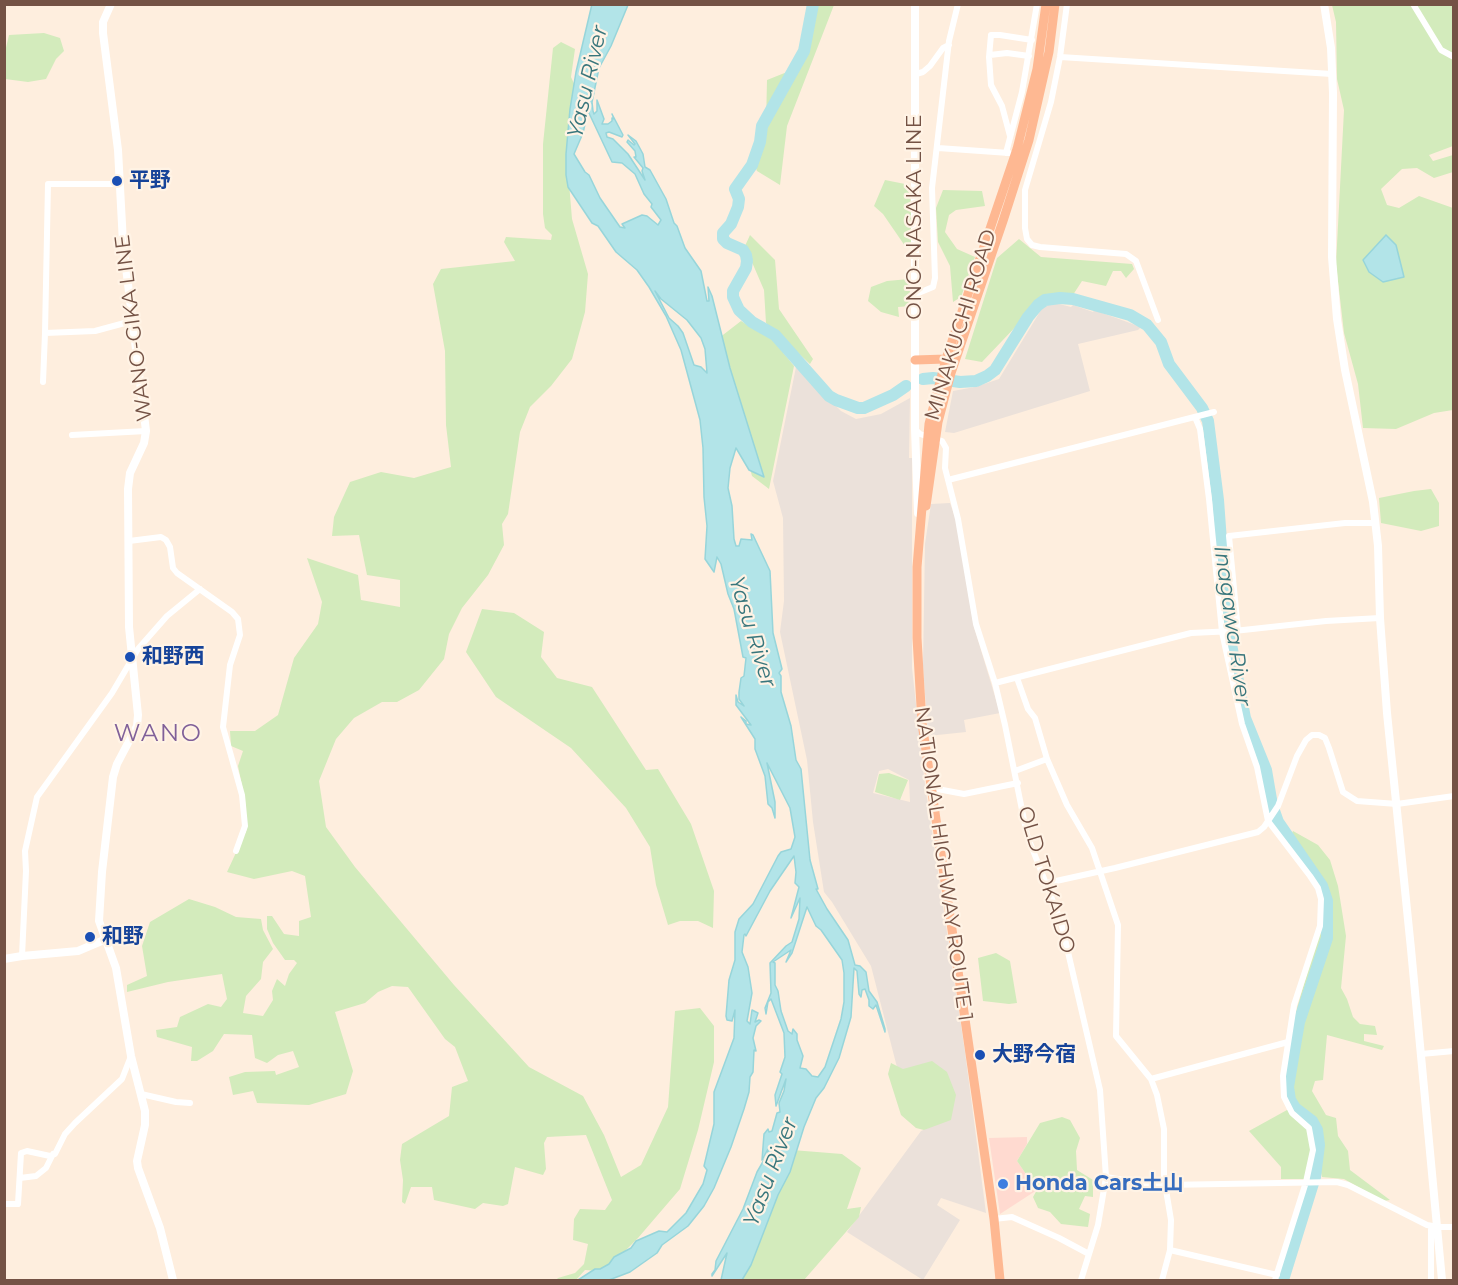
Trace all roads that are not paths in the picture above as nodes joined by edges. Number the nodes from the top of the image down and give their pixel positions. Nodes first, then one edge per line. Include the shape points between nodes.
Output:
1 (111, 4) edge
2 (915, 4) edge
3 (958, 4) edge
4 (1037, 4) edge
5 (1046, 4) edge
6 (1055, 4) edge
7 (1067, 4) edge
8 (1324, 4) edge
9 (1413, 4) edge
10 (1032, 40) junction
11 (949, 45) junction
12 (990, 55) junction
13 (1029, 56) junction
14 (1060, 57) junction
15 (1454, 57) edge
16 (916, 74) junction
17 (1332, 74) junction
18 (1010, 137) junction
19 (938, 148) junction
20 (120, 184) junction
21 (916, 294) junction
22 (1158, 320) dead end
23 (132, 321) junction
24 (45, 333) junction
25 (946, 359) junction
26 (915, 360) junction
27 (947, 373) junction
28 (43, 381) dead end
29 (1212, 412) dead end
30 (1197, 417) junction
31 (915, 429) junction
32 (146, 431) junction
33 (72, 435) dead end
34 (935, 441) junction
35 (926, 455) junction
36 (931, 477) junction
37 (948, 480) junction
38 (1376, 523) junction
39 (919, 526) junction
40 (129, 541) junction
41 (200, 589) junction
42 (917, 589) junction
43 (1380, 618) junction
44 (1236, 631) junction
45 (1223, 632) junction
46 (133, 657) junction
47 (1017, 678) junction
48 (995, 683) junction
49 (1047, 759) junction
50 (1015, 771) junction
51 (1018, 783) junction
52 (932, 788) junction
53 (1454, 796) edge
54 (1397, 804) junction
55 (1270, 819) junction
56 (236, 851) dead end
57 (1100, 872) junction
58 (1047, 883) junction
59 (105, 940) junction
60 (22, 956) junction
61 (4, 959) edge
62 (1288, 1042) junction
63 (1454, 1051) edge
64 (1421, 1054) junction
65 (131, 1056) junction
66 (1150, 1079) junction
67 (141, 1094) junction
68 (190, 1103) dead end
69 (53, 1154) junction
70 (1106, 1177) junction
71 (20, 1178) junction
72 (1308, 1182) junction
73 (1166, 1185) junction
74 (4, 1204) edge
75 (994, 1219) junction
76 (1435, 1227) junction
77 (1454, 1227) edge
78 (1170, 1250) junction
79 (1089, 1254) junction
80 (1276, 1278) edge
81 (173, 1281) edge
82 (1000, 1281) edge
83 (1081, 1281) edge
84 (1162, 1281) edge
85 (1431, 1281) edge
86 (1442, 1281) edge

1 - 20 main road, WANO-GIKA LINE via 103,33
2 - 16 main road, ONO-NASAKA LINE
3 - 11 street
4 - 10 street
5 - 25 highway, MINAKUCHI ROAD via 1037,69 1017,149
6 - 27 highway, MINAKUCHI ROAD via 1049,52 1029,140 1004,221
7 - 14 street
8 - 17 street
9 - 15 street via 1441,50
10 - 12 street via 991,35
10 - 13 street
11 - 16 street via 930,66
11 - 19 street
12 - 13 street
12 - 18 street via 991,85 1002,106
13 - 18 street
14 - 17 street
14 - 22 street via 1025,190 1027,239 1040,247 1126,254 1136,261
16 - 21 main road, ONO-NASAKA LINE
17 - 38 street via 1332,257 1337,319
18 - 19 street via 1008,153
19 - 21 street via 932,188 935,278 933,287
20 - 23 main road, WANO-GIKA LINE
20 - 24 street via 48,184
21 - 26 main road, ONO-NASAKA LINE
23 - 24 street via 95,331
23 - 32 main road, WANO-GIKA LINE
24 - 28 street
25 - 26 highway
25 - 27 highway, MINAKUCHI ROAD
26 - 31 main road, ONO-NASAKA LINE
27 - 34 highway, MINAKUCHI ROAD
29 - 30 street
30 - 37 street
30 - 45 street
31 - 34 street
31 - 35 main road
31 - 39 main road, ONO-NASAKA LINE
32 - 33 street
32 - 40 main road, WANO-GIKA LINE via 130,473
34 - 35 highway, MINAKUCHI ROAD
34 - 36 highway, MINAKUCHI ROAD
34 - 37 street, OLD TOKAIDO via 946,448
35 - 36 main road
35 - 39 highway, MINAKUCHI ROAD
36 - 42 highway, MINAKUCHI ROAD
37 - 48 street, OLD TOKAIDO via 976,624
38 - 43 street
38 - 44 street via 1229,536
39 - 42 highway, MINAKUCHI ROAD
40 - 41 street via 161,537 166,540 173,568
40 - 46 main road, WANO-GIKA LINE
41 - 46 street via 167,616
41 - 56 street via 232,612 240,627 230,665 224,727 242,795 245,826
42 - 52 highway, NATIONAL HIGHWAY ROUTE 1 via 919,688
43 - 44 street
43 - 54 street
44 - 45 street
45 - 47 street via 1191,633
45 - 55 street via 1242,724
46 - 59 main road, WANO-GIKA LINE via 137,726 113,777 99,901 99,921
46 - 60 street via 38,797 25,851
47 - 48 street
47 - 49 street
48 - 50 street, OLD TOKAIDO
49 - 50 street
49 - 57 street
50 - 51 street, OLD TOKAIDO
51 - 52 street via 964,794
51 - 58 street, OLD TOKAIDO via 1028,835
52 - 75 highway, NATIONAL HIGHWAY ROUTE 1
53 - 54 street
54 - 55 street via 1349,797 1343,792 1325,738 1312,735 1297,756
54 - 64 street
55 - 57 street via 1258,831
55 - 62 street via 1318,888 1321,899 1320,926 1294,1005
57 - 58 street
57 - 66 street via 1118,925 1116,1036
58 - 70 street, OLD TOKAIDO via 1069,952 1100,1090
59 - 60 street via 78,951
59 - 65 main road, WANO-GIKA LINE via 116,968
60 - 61 street
62 - 66 street
62 - 72 street via 1284,1097 1292,1113 1309,1128 1312,1138
63 - 64 street
64 - 76 street
65 - 67 main road, WANO-GIKA LINE
65 - 69 street via 122,1079 75,1123
66 - 73 street via 1164,1129
67 - 68 street
67 - 81 main road, WANO-GIKA LINE via 145,1125 138,1168 160,1228
69 - 71 street via 46,1168 36,1176
69 - 71 street via 21,1153
70 - 73 street
70 - 79 street, OLD TOKAIDO
71 - 74 street via 18,1204
72 - 73 street
72 - 76 street via 1348,1185
72 - 80 street
73 - 78 street
75 - 79 street via 1012,1217
75 - 82 highway, NATIONAL HIGHWAY ROUTE 1
76 - 77 street
76 - 85 street
76 - 86 street
78 - 80 street
78 - 84 street
79 - 83 street, OLD TOKAIDO

